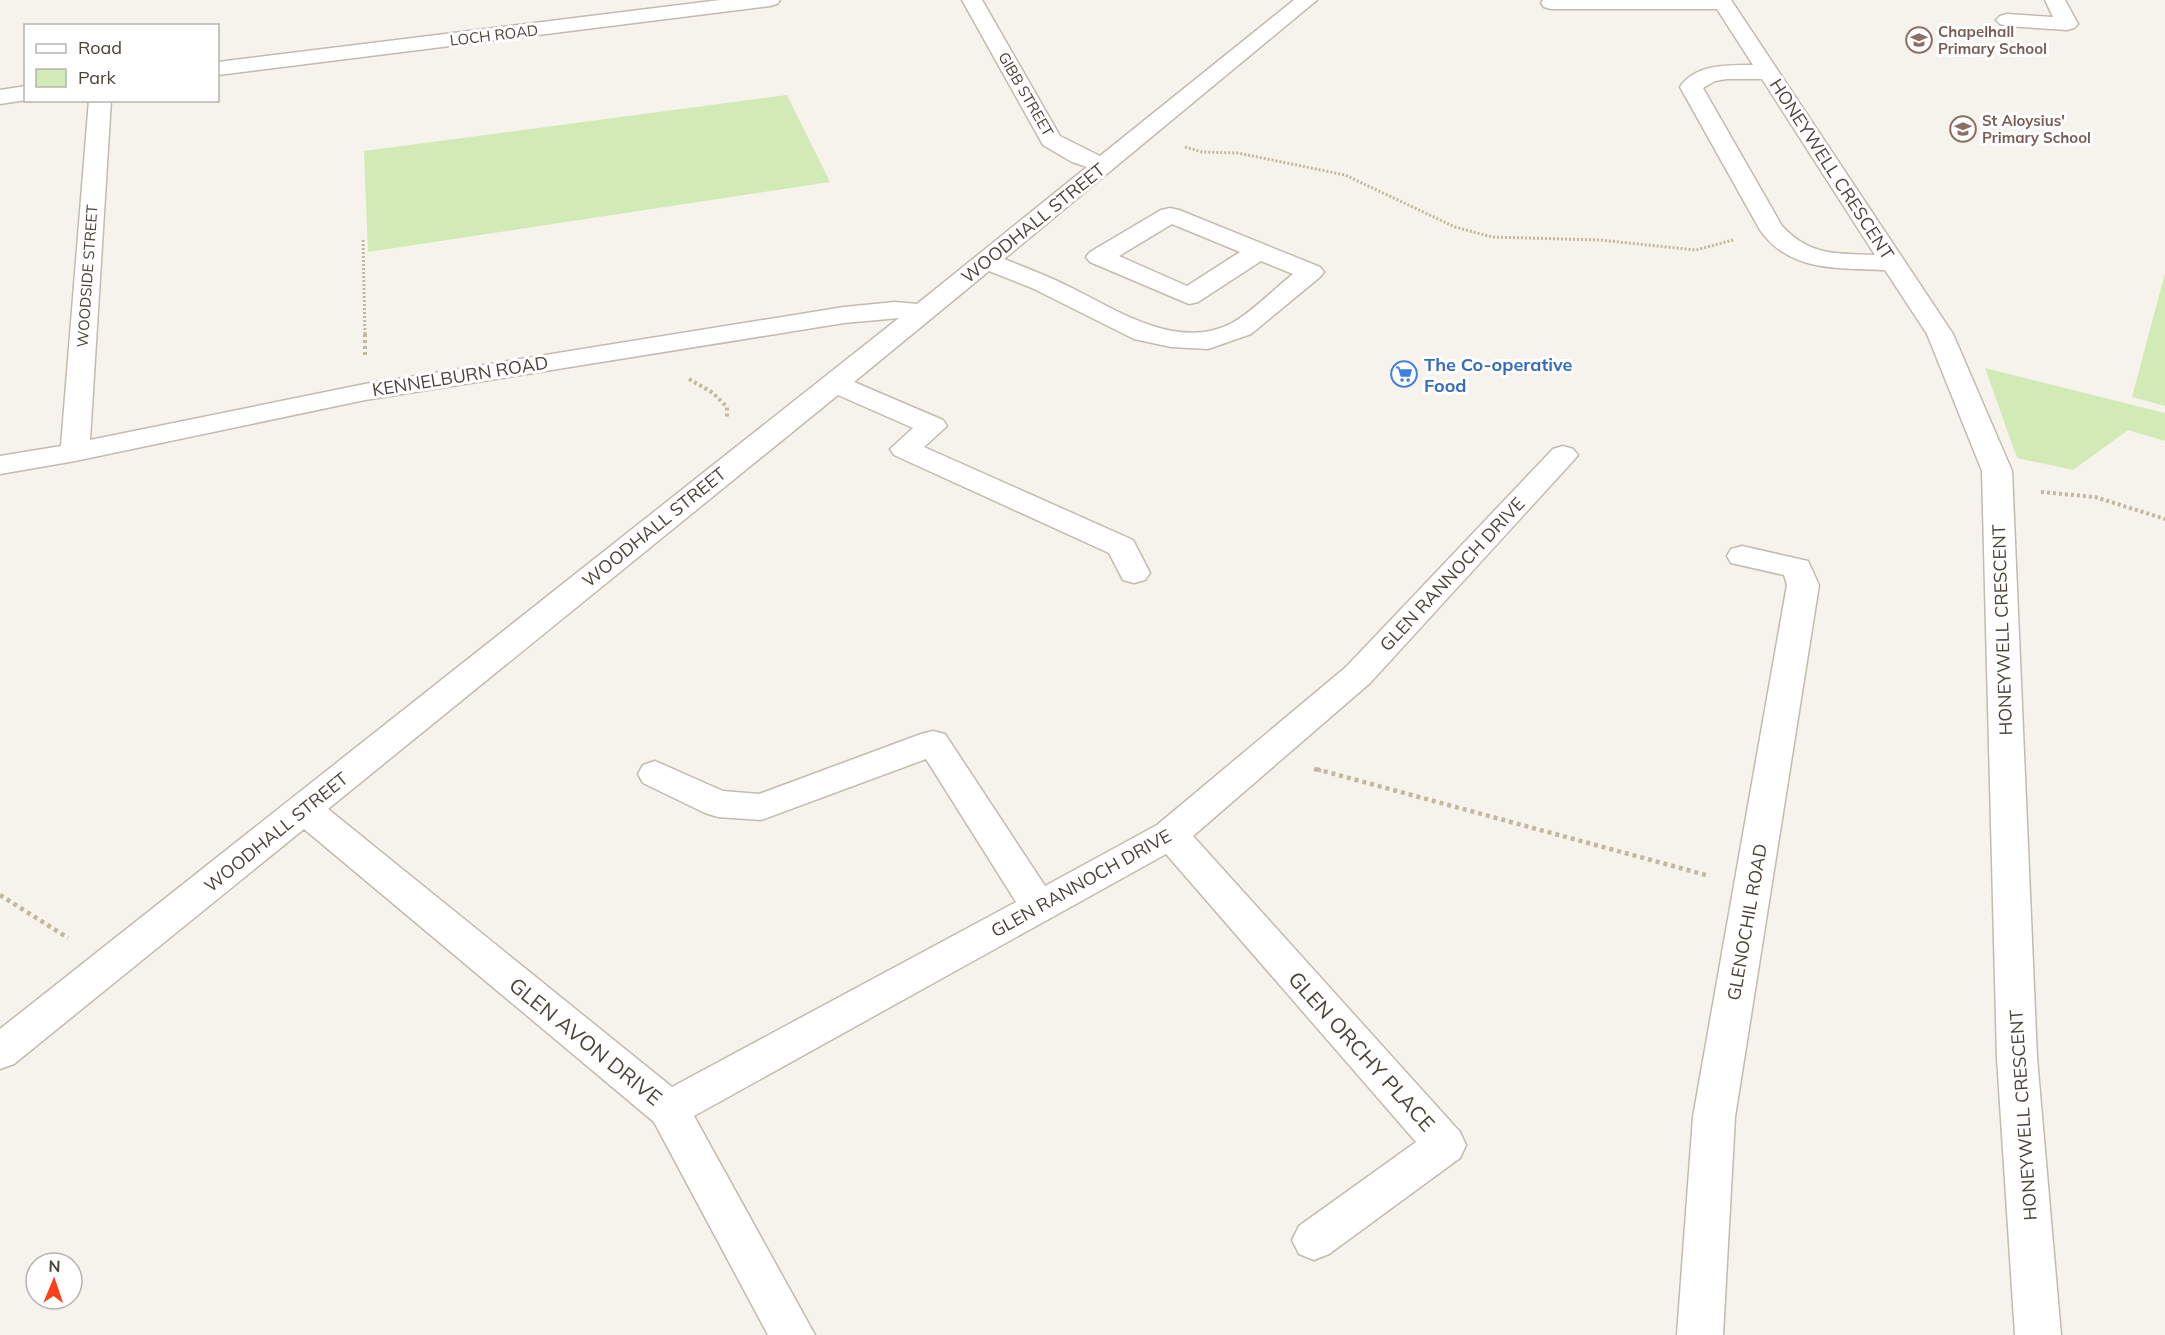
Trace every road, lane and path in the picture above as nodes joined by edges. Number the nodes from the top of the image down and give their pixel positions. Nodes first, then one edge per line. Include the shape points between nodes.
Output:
1 (770, 0) edge
2 (972, 0) edge
3 (1307, 0) edge
4 (2055, 0) edge
5 (1722, 1) edge
6 (1551, 3) dead end
7 (2007, 20) dead end
8 (219, 69) edge
9 (1768, 72) junction
10 (24, 93) edge
11 (0, 97) edge
12 (100, 102) edge
13 (1143, 133) junction
14 (1102, 165) junction
15 (1772, 230) junction
16 (363, 240) dead end
17 (1259, 250) junction
18 (986, 261) junction
19 (1894, 263) junction
20 (923, 313) junction
21 (688, 378) dead end
22 (835, 384) junction
23 (365, 392) junction
24 (75, 452) junction
25 (1563, 455) dead end
26 (734, 463) junction
27 (0, 465) edge
28 (1997, 488) junction
29 (2165, 519) edge
30 (1742, 556) dead end
31 (1134, 573) dead end
32 (1257, 761) junction
33 (655, 774) dead end
34 (305, 810) junction
35 (1170, 835) junction
36 (1752, 888) junction
37 (0, 895) edge
38 (1039, 907) junction
39 (111, 964) junction
40 (0, 1052) edge
41 (669, 1109) junction
42 (1314, 1240) dead end
43 (792, 1335) edge
44 (1700, 1335) edge
45 (2038, 1335) edge

1 - 8 street, LOCH ROAD
2 - 14 street, GIBB STREET via 1051,140
3 - 13 street, WOODHALL STREET
4 - 7 street via 2067,24
5 - 6 street
5 - 9 street, HONEYWELL CRESCENT
9 - 15 street via 1720,73 1699,78 1691,87
9 - 19 street, HONEYWELL CRESCENT
10 - 11 street
12 - 24 street, WOODSIDE STREET
13 - 14 street, WOODHALL STREET
13 - 15 path via 1202,152 1238,153 1345,175 1455,227 1492,237 1600,240 1696,250
14 - 18 street, WOODHALL STREET
15 - 19 street via 1797,252 1823,260
16 - 23 path
17 - 17 street via 1189,296 1099,258 1170,215
17 - 18 street via 1311,272 1242,328 1208,342 1143,333
18 - 20 street, WOODHALL STREET
19 - 28 street, HONEYWELL CRESCENT via 1940,334 1997,471
20 - 22 street, WOODHALL STREET
20 - 23 street, KENNELBURN ROAD via 895,310 844,315
21 - 26 path via 727,407
22 - 26 street, WOODHALL STREET
22 - 31 street via 933,426 904,449 1122,547
23 - 24 street, KENNELBURN ROAD
24 - 27 street, KENNELBURN ROAD
25 - 32 street, GLEN RANNOCH DRIVE via 1358,675
26 - 34 street, WOODHALL STREET
28 - 29 path via 2095,496
28 - 45 street, HONEYWELL CRESCENT via 2017,1058
30 - 36 street, GLENOCHIL ROAD via 1797,568 1803,585
32 - 35 street, GLEN RANNOCH DRIVE
32 - 36 path via 1288,762
33 - 38 street via 718,804 761,807 933,743
34 - 39 street, WOODHALL STREET
34 - 41 street, GLEN AVON DRIVE
35 - 38 street, GLEN RANNOCH DRIVE
35 - 42 street, GLEN ORCHY PLACE via 1445,1145
36 - 44 street, GLENOCHIL ROAD via 1714,1116
37 - 39 path
38 - 41 street, GLEN RANNOCH DRIVE
39 - 40 street, WOODHALL STREET
41 - 43 street, GLEN AVON DRIVE

